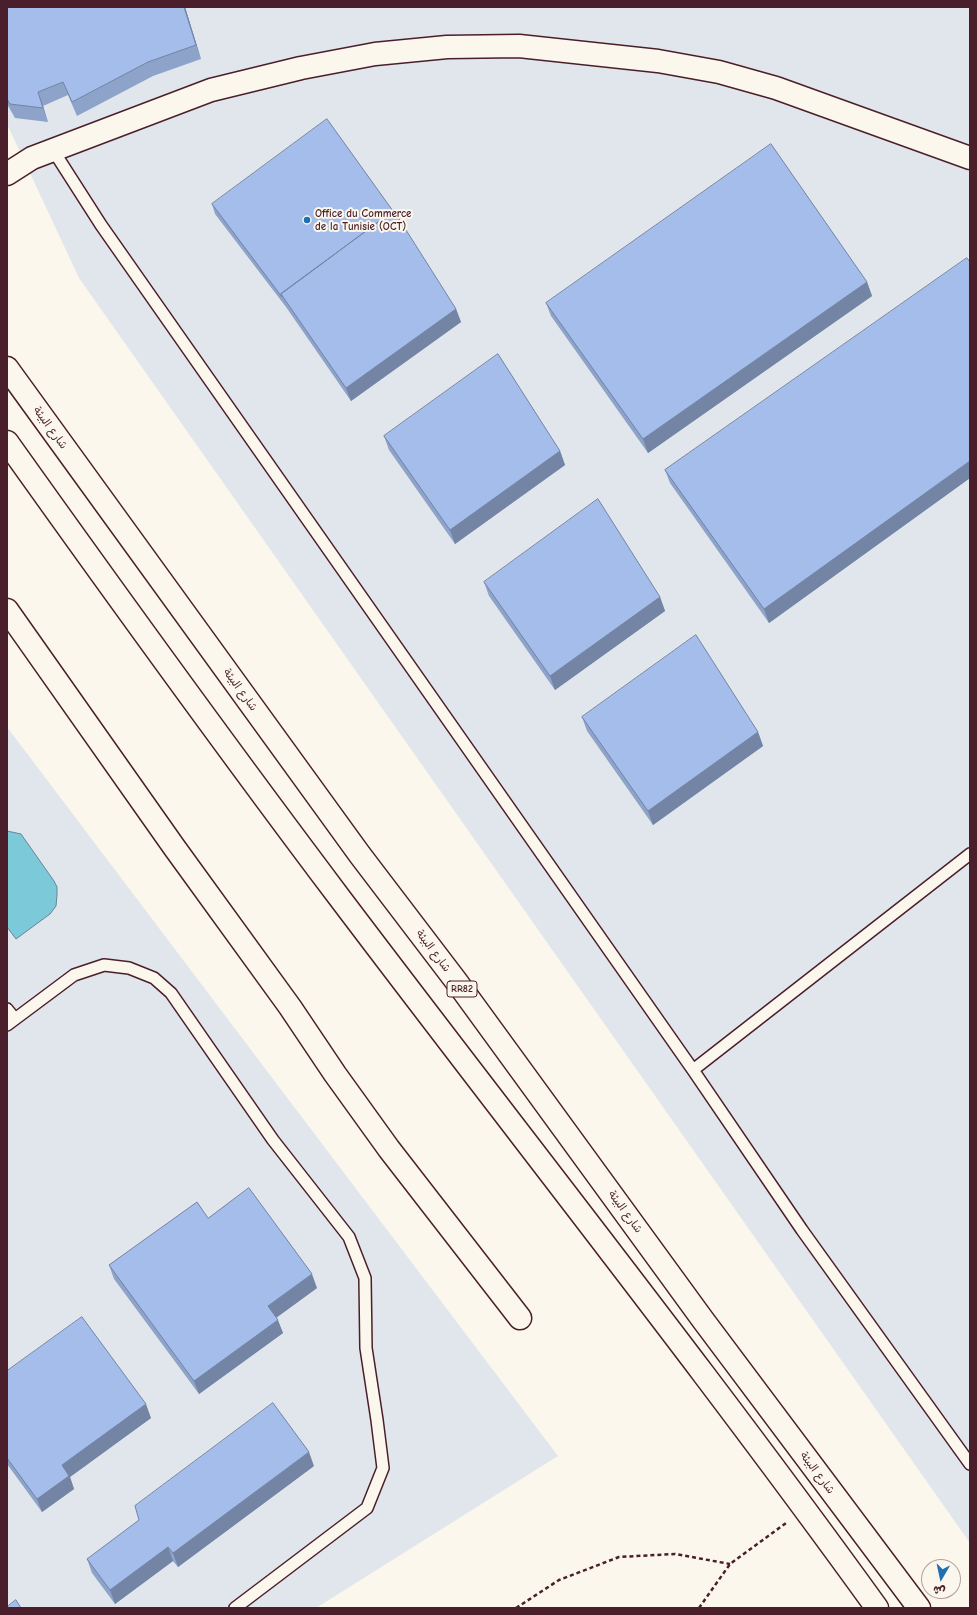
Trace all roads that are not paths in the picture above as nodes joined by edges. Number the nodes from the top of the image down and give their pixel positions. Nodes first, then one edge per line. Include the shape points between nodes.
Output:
1 (53, 150) junction
2 (7, 158) edge
3 (32, 158) junction
4 (970, 158) edge
5 (7, 174) edge
6 (7, 368) edge
7 (7, 442) edge
8 (7, 610) edge
9 (970, 854) edge
10 (7, 1009) edge
11 (11, 1022) edge
12 (693, 1070) junction
13 (520, 1318) dead end
14 (970, 1464) edge
15 (235, 1608) edge
16 (877, 1608) edge
17 (919, 1608) edge

1 - 3 main road
1 - 4 main road via 211,90 301,68 375,54 447,47 519,46 658,61 719,72 776,88
1 - 12 lane via 106,231
2 - 3 main road
3 - 5 main road
6 - 17 main road, شارع البيئة / RR82 via 360,855
7 - 16 main road via 162,659 339,897 667,1325
8 - 13 main road via 389,1149
9 - 12 lane
10 - 11 lane
11 - 15 lane via 74,975 104,965 129,968 154,978 171,993 273,1140 349,1237 365,1278 366,1348 383,1468 367,1508
12 - 14 lane via 802,1230

